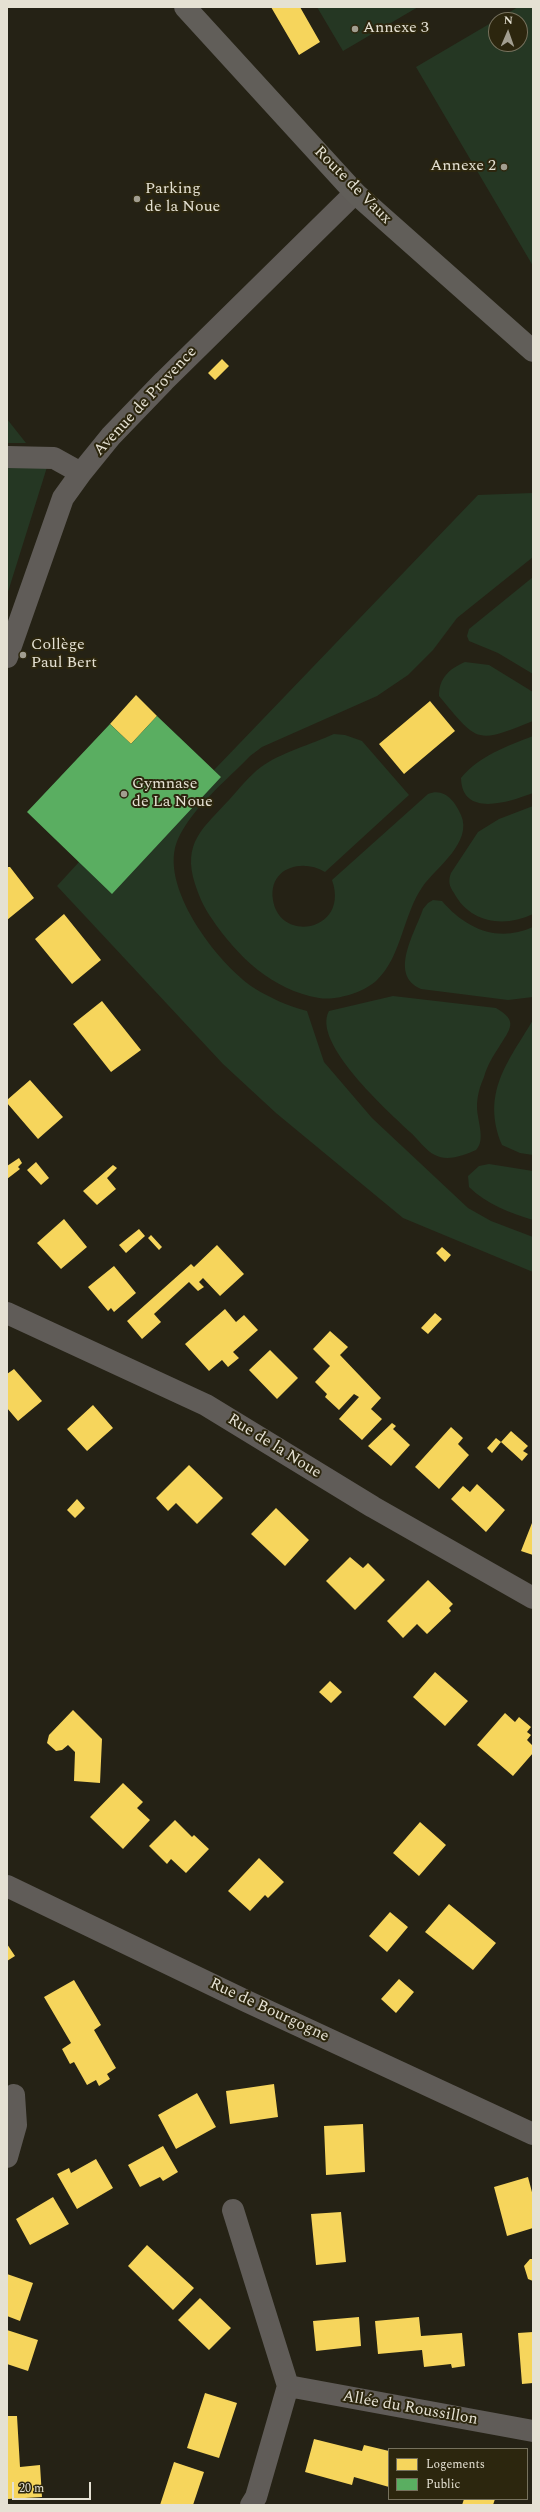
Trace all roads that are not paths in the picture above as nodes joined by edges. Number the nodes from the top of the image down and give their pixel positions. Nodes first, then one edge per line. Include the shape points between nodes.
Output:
1 (185, 7) edge
2 (355, 193) junction
3 (533, 351) edge
4 (7, 458) edge
5 (81, 473) junction
6 (7, 657) edge
7 (7, 1313) edge
8 (533, 1598) edge
9 (7, 1886) edge
10 (14, 2095) dead end
11 (533, 2134) edge
12 (7, 2157) edge
13 (233, 2210) dead end
14 (288, 2386) junction
15 (533, 2431) edge
16 (251, 2505) edge

1 - 2 street, Route de Vaux
2 - 3 street, Route de Vaux
2 - 5 street, Avenue de Provence via 164,381 111,436
4 - 5 street via 54,458
5 - 6 street, Avenue de Provence via 63,498
7 - 8 street, Rue de la Noue via 206,1405 372,1507
9 - 11 street, Rue de Bourgogne via 246,2001
10 - 12 street via 16,2125
13 - 14 street
14 - 15 street, Allée du Roussillon
14 - 16 street via 256,2497

